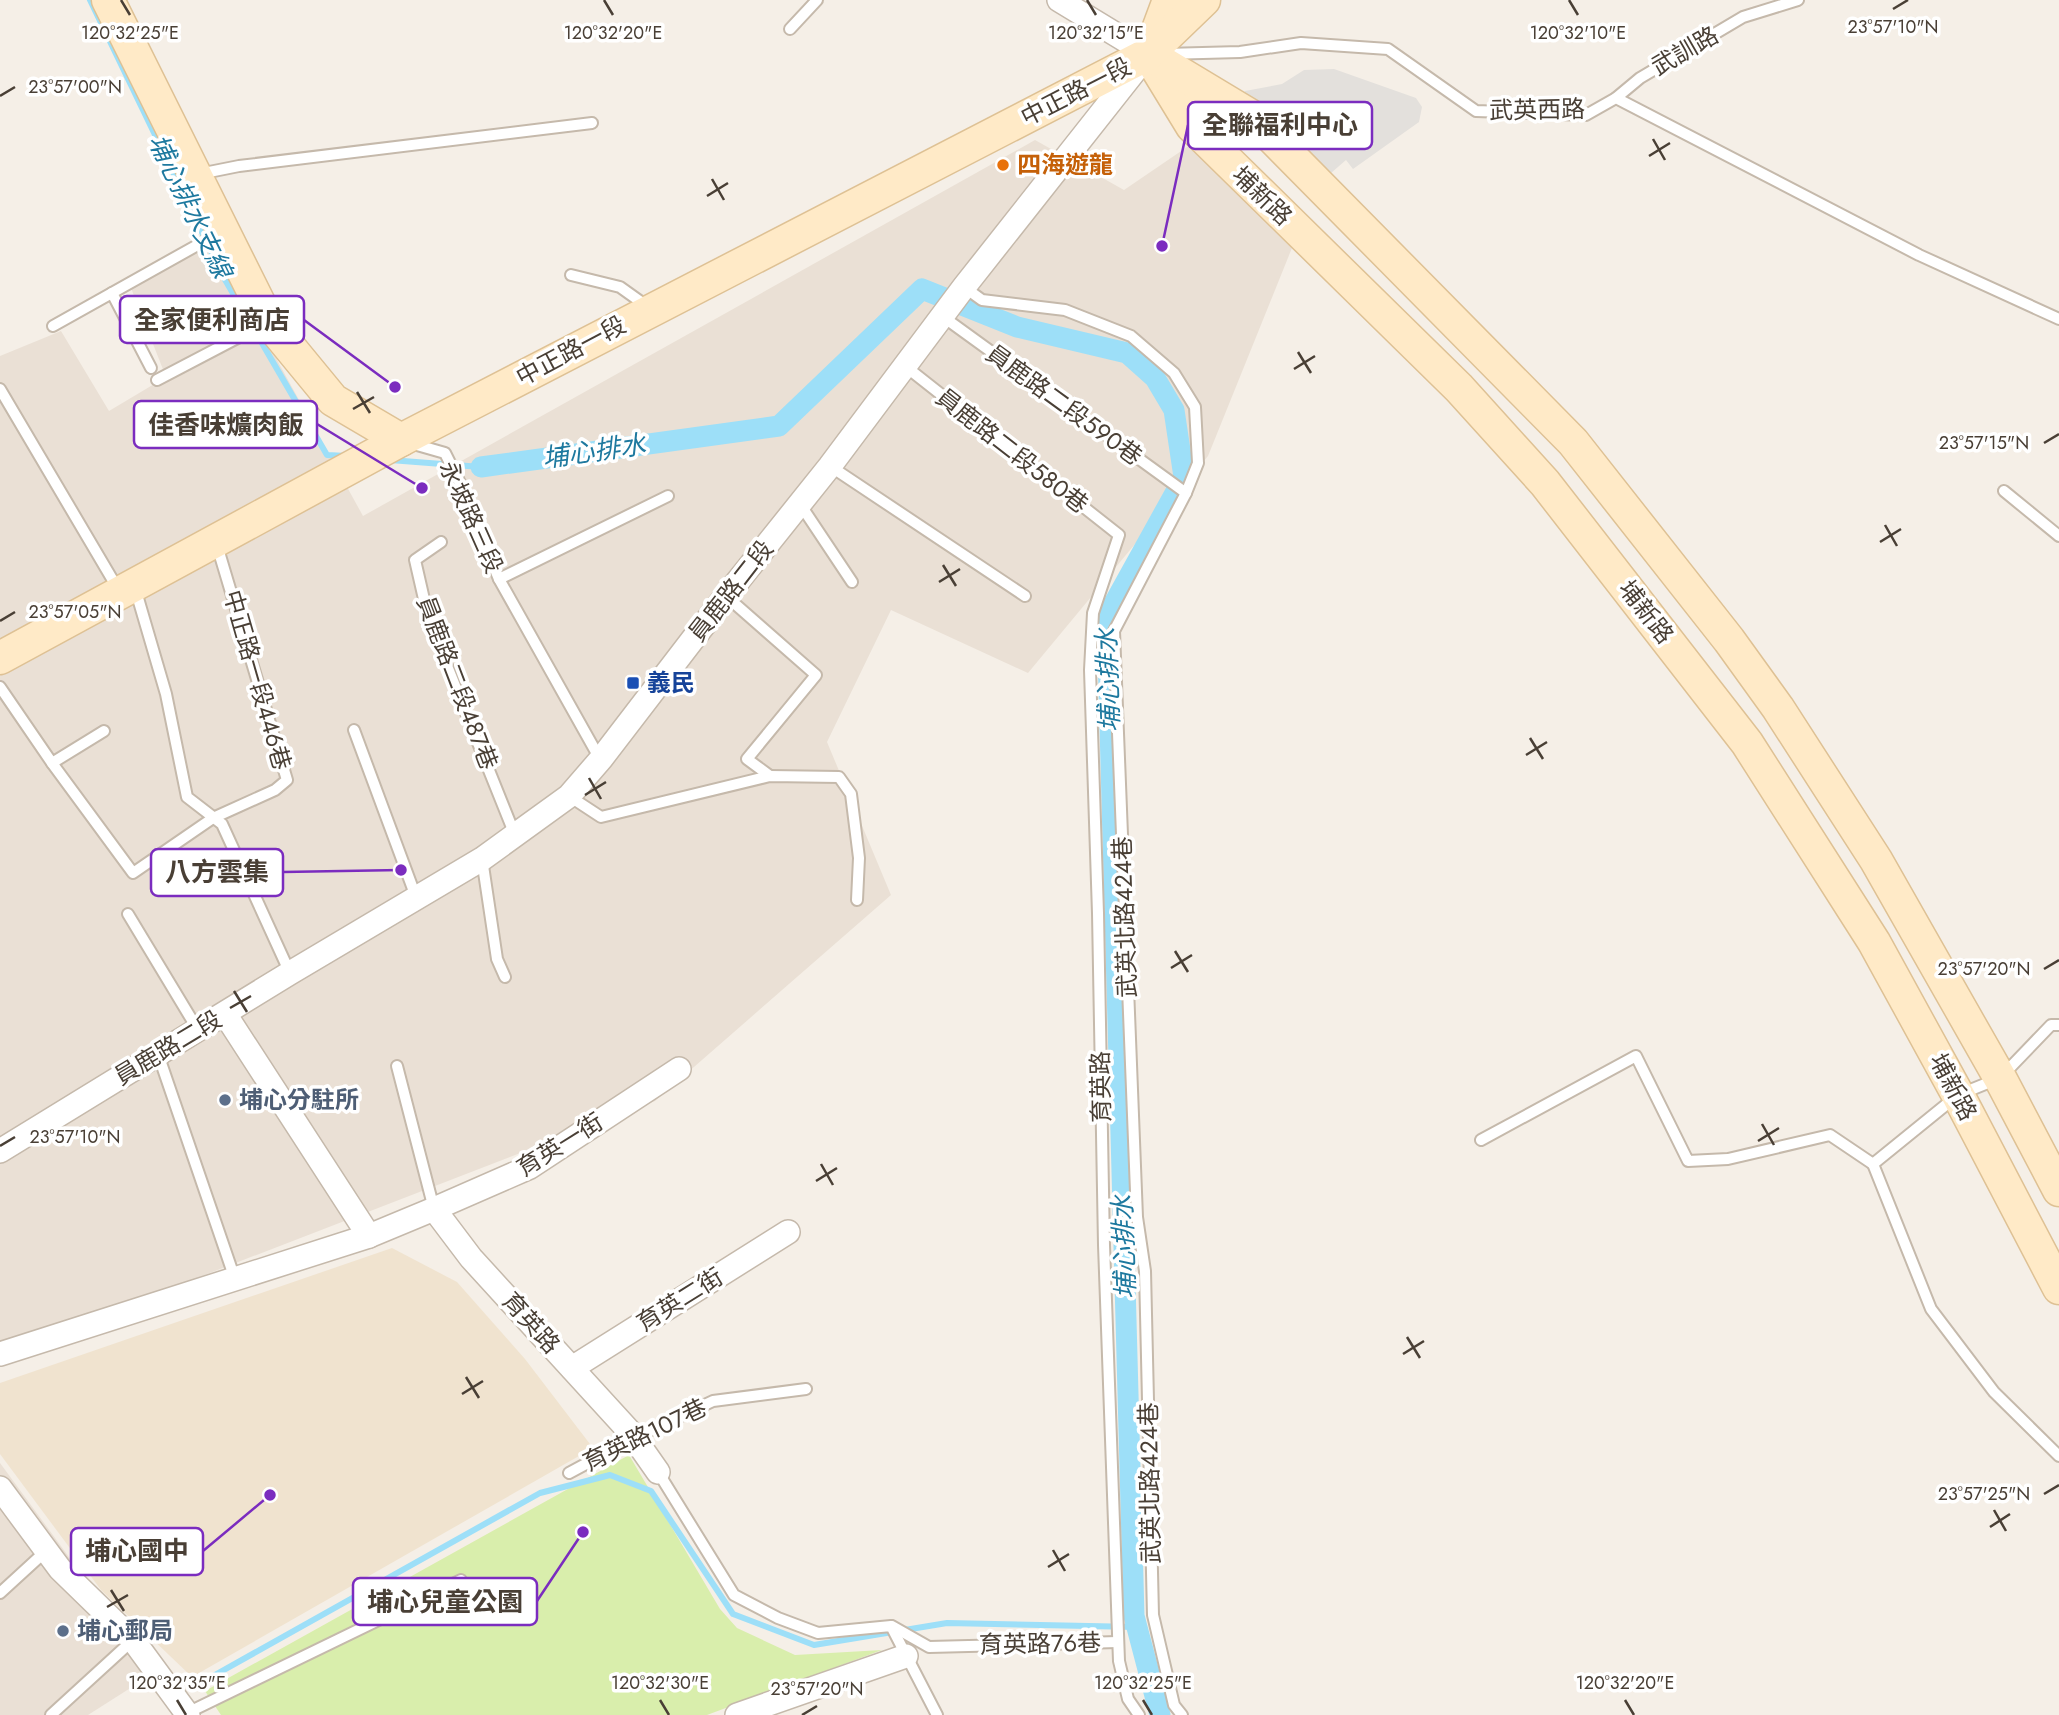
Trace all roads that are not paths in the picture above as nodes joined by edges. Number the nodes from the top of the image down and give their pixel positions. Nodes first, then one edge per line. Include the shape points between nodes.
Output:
1 (108, 0) edge
2 (817, 0) edge
3 (1059, 0) edge
4 (1169, 0) edge
5 (1204, 0) edge
6 (1798, 0) edge
7 (790, 29) dead end
8 (1148, 54) junction
9 (1616, 99) junction
10 (592, 123) dead end
11 (194, 174) junction
12 (222, 231) junction
13 (571, 275) dead end
14 (964, 287) junction
15 (112, 293) junction
16 (651, 309) junction
17 (942, 316) junction
18 (2059, 319) edge
19 (268, 321) junction
20 (53, 326) dead end
21 (905, 366) junction
22 (151, 368) dead end
23 (157, 380) dead end
24 (0, 389) edge
25 (401, 440) junction
26 (830, 466) junction
27 (2004, 491) dead end
28 (1186, 493) junction
29 (668, 496) dead end
30 (800, 504) junction
31 (1119, 535) joint
32 (2059, 536) edge
33 (215, 541) junction
34 (441, 542) dead end
35 (499, 579) junction
36 (852, 582) dead end
37 (127, 589) junction
38 (726, 596) junction
39 (1025, 596) dead end
40 (0, 658) edge
41 (0, 687) edge
42 (354, 730) dead end
43 (104, 731) dead end
44 (601, 759) junction
45 (52, 762) junction
46 (770, 776) junction
47 (569, 796) junction
48 (213, 818) junction
49 (515, 835) junction
50 (482, 859) junction
51 (416, 897) junction
52 (857, 900) dead end
53 (128, 914) dead end
54 (290, 973) junction
55 (505, 977) dead end
56 (225, 1014) junction
57 (2059, 1026) edge
58 (198, 1030) junction
59 (158, 1054) junction
60 (397, 1066) dead end
61 (678, 1069) dead end
62 (2000, 1078) junction
63 (1958, 1095) junction
64 (1481, 1140) dead end
65 (0, 1152) edge
66 (1873, 1164) junction
67 (2059, 1190) edge
68 (434, 1209) junction
69 (788, 1232) dead end
70 (369, 1236) junction
71 (235, 1279) junction
72 (2059, 1288) edge
73 (0, 1354) edge
74 (572, 1368) junction
75 (806, 1389) dead end
76 (634, 1438) junction
77 (2059, 1456) edge
78 (658, 1472) joint
79 (569, 1473) dead end
80 (0, 1488) edge
81 (47, 1550) junction
82 (461, 1580) dead end
83 (0, 1592) edge
84 (891, 1626) junction
85 (133, 1640) junction
86 (1118, 1642) junction
87 (906, 1656) junction
88 (188, 1714) edge
89 (51, 1715) edge
90 (737, 1715) edge
91 (937, 1715) edge
92 (1139, 1715) edge
93 (1182, 1715) edge

1 - 11 street, 永坡路三段
2 - 7 lane
3 - 8 street
4 - 8 street
5 - 8 street, 中正路一段
6 - 9 lane, 武訓路 via 1743,17 1640,78
8 - 9 lane, 武英西路 via 1240,52 1301,43 1388,49 1476,111 1586,115
8 - 14 street, 員鹿路二段
8 - 16 street, 中正路一段
8 - 62 street, 埔新路 via 1251,116 1573,442 1778,708 1876,860
8 - 63 street, 埔新路 via 1192,126 1459,388 1545,482 1617,573 1747,743 1874,942
9 - 18 lane, 武英西路 via 1919,255
10 - 11 lane
11 - 12 street, 永坡路三段
12 - 15 lane
12 - 19 street, 永坡路三段
13 - 16 lane via 620,287
14 - 17 street, 員鹿路二段
14 - 28 lane, 武英北路424巷 via 982,300 1065,310 1131,336 1174,373 1195,407 1198,463
15 - 20 lane
15 - 22 lane
16 - 25 street, 中正路一段
17 - 21 street, 員鹿路二段
17 - 28 lane, 員鹿路二段590巷
19 - 23 lane
19 - 25 street, 永坡路三段 via 333,400
21 - 26 street, 員鹿路二段
21 - 31 lane, 員鹿路二段580巷
24 - 37 lane
25 - 33 street, 中正路一段
25 - 35 lane, 永坡路三段 via 444,453
26 - 30 street, 員鹿路二段
26 - 39 lane
27 - 32 lane
28 - 93 lane, 武英北路424巷 via 1114,631 1136,1217 1145,1271 1153,1615 1174,1705
29 - 35 lane
30 - 36 lane
30 - 38 street, 員鹿路二段
31 - 86 lane, 育英路 via 1093,613 1090,670
33 - 37 street, 中正路一段
33 - 48 lane, 中正路一段446巷 via 287,780
34 - 49 lane, 員鹿路二段487巷 via 415,560 429,621
35 - 44 lane, 永坡路三段
37 - 40 street, 中正路一段
37 - 48 lane via 166,694 187,797
38 - 44 street, 員鹿路二段
38 - 46 lane via 816,675 747,759
41 - 45 lane
42 - 51 lane
43 - 45 lane
44 - 47 street, 員鹿路二段
45 - 48 lane via 133,873
46 - 47 lane via 601,817
46 - 52 lane via 839,777 851,794 859,858
47 - 49 street, 員鹿路二段
48 - 54 lane via 222,824
49 - 50 street, 員鹿路二段
50 - 51 street, 員鹿路二段
50 - 55 lane via 497,959
51 - 54 street, 員鹿路二段
53 - 58 lane
54 - 56 street, 員鹿路二段
56 - 58 street, 員鹿路二段
56 - 70 street
57 - 62 lane via 2051,1025
58 - 59 street, 員鹿路二段
59 - 65 street, 員鹿路二段
59 - 71 lane
60 - 68 lane
61 - 68 street, 育英一街 via 530,1167
62 - 63 lane
62 - 67 street, 埔新路
63 - 66 lane
63 - 72 street, 埔新路
64 - 66 lane via 1636,1056 1688,1161 1728,1159 1830,1135
66 - 77 lane via 1931,1309 1994,1392
68 - 70 street
68 - 74 street, 育英路 via 471,1258
69 - 74 street, 育英二街
70 - 71 street
71 - 73 street
74 - 76 street, 育英路
75 - 76 lane, 育英路107巷 via 713,1401
76 - 78 street, 育英路
76 - 79 lane, 育英路107巷
78 - 84 lane, 育英路 via 733,1595 818,1633
80 - 81 street
81 - 83 lane
81 - 85 street via 60,1569
82 - 88 lane
84 - 86 lane, 育英路76巷 via 929,1647
84 - 87 lane
85 - 88 street
85 - 89 lane
86 - 92 lane, 育英路76巷 via 1128,1699
87 - 90 street
87 - 91 lane

